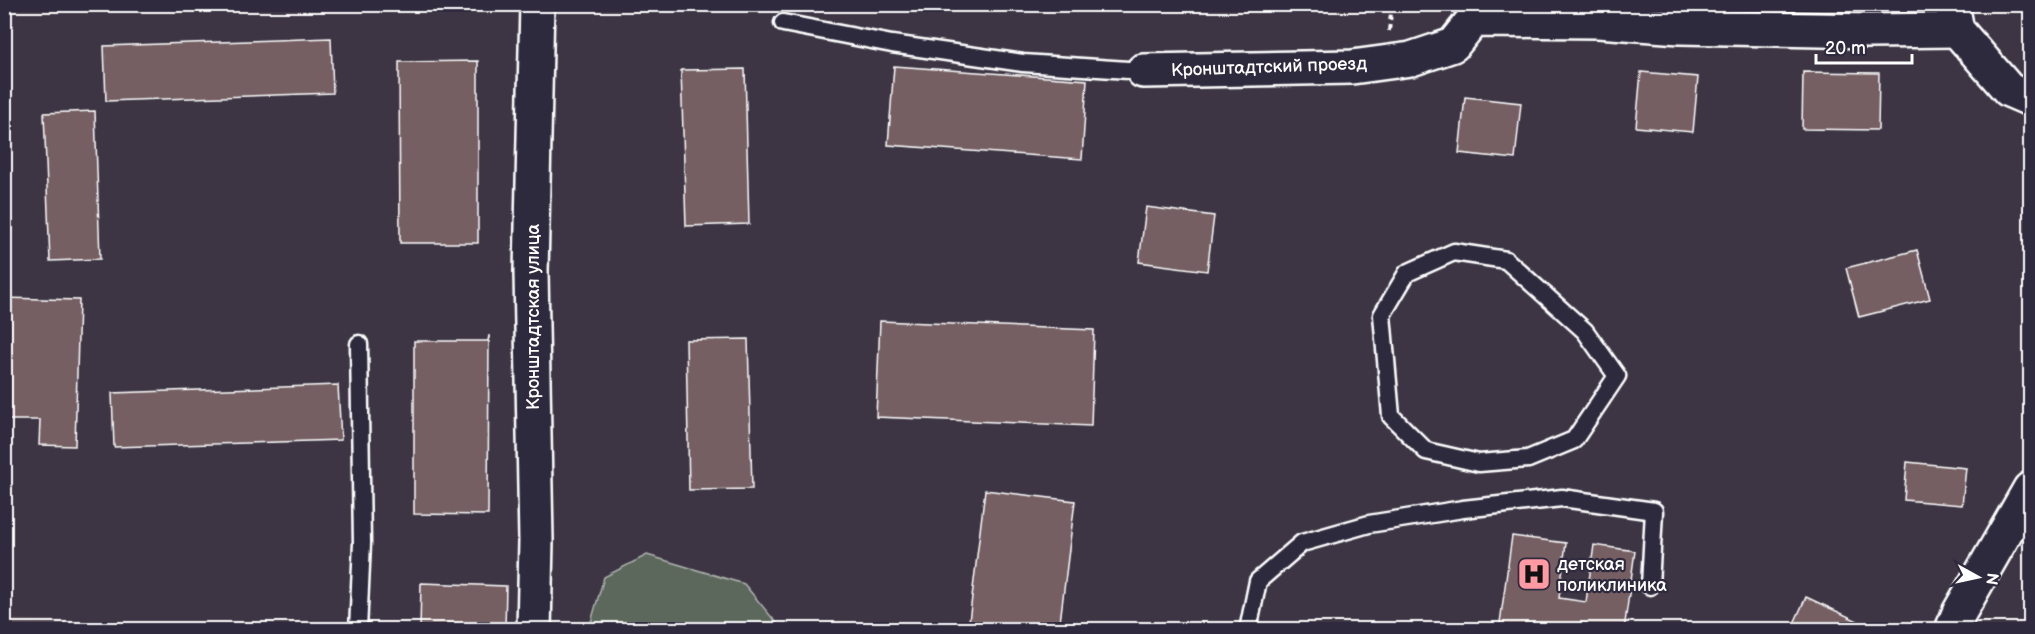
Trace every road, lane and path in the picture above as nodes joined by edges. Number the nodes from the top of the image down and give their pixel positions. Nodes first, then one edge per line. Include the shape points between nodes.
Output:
1 (537, 4) edge
2 (1954, 17) edge
3 (783, 23) dead end
4 (1143, 71) joint
5 (2031, 99) edge
6 (359, 344) dead end
7 (1617, 376) joint
8 (2031, 489) edge
9 (1650, 586) dead end
10 (358, 630) edge
11 (534, 630) edge
12 (1248, 630) edge
13 (1952, 630) edge

1 - 11 street, Кронштадтская улица via 531,272
2 - 4 street, Кронштадтский проезд via 1914,29 1869,31 1473,20 1453,45 1411,59 1352,67
2 - 5 street via 2009,90
3 - 4 lane via 1023,63
6 - 10 lane via 362,543
7 - 7 lane via 1585,331 1506,260 1454,252 1407,273 1382,315 1391,416 1426,451 1479,463 1528,459 1574,440
8 - 13 street
9 - 12 lane via 1654,511 1562,498 1369,524 1302,543 1258,581

